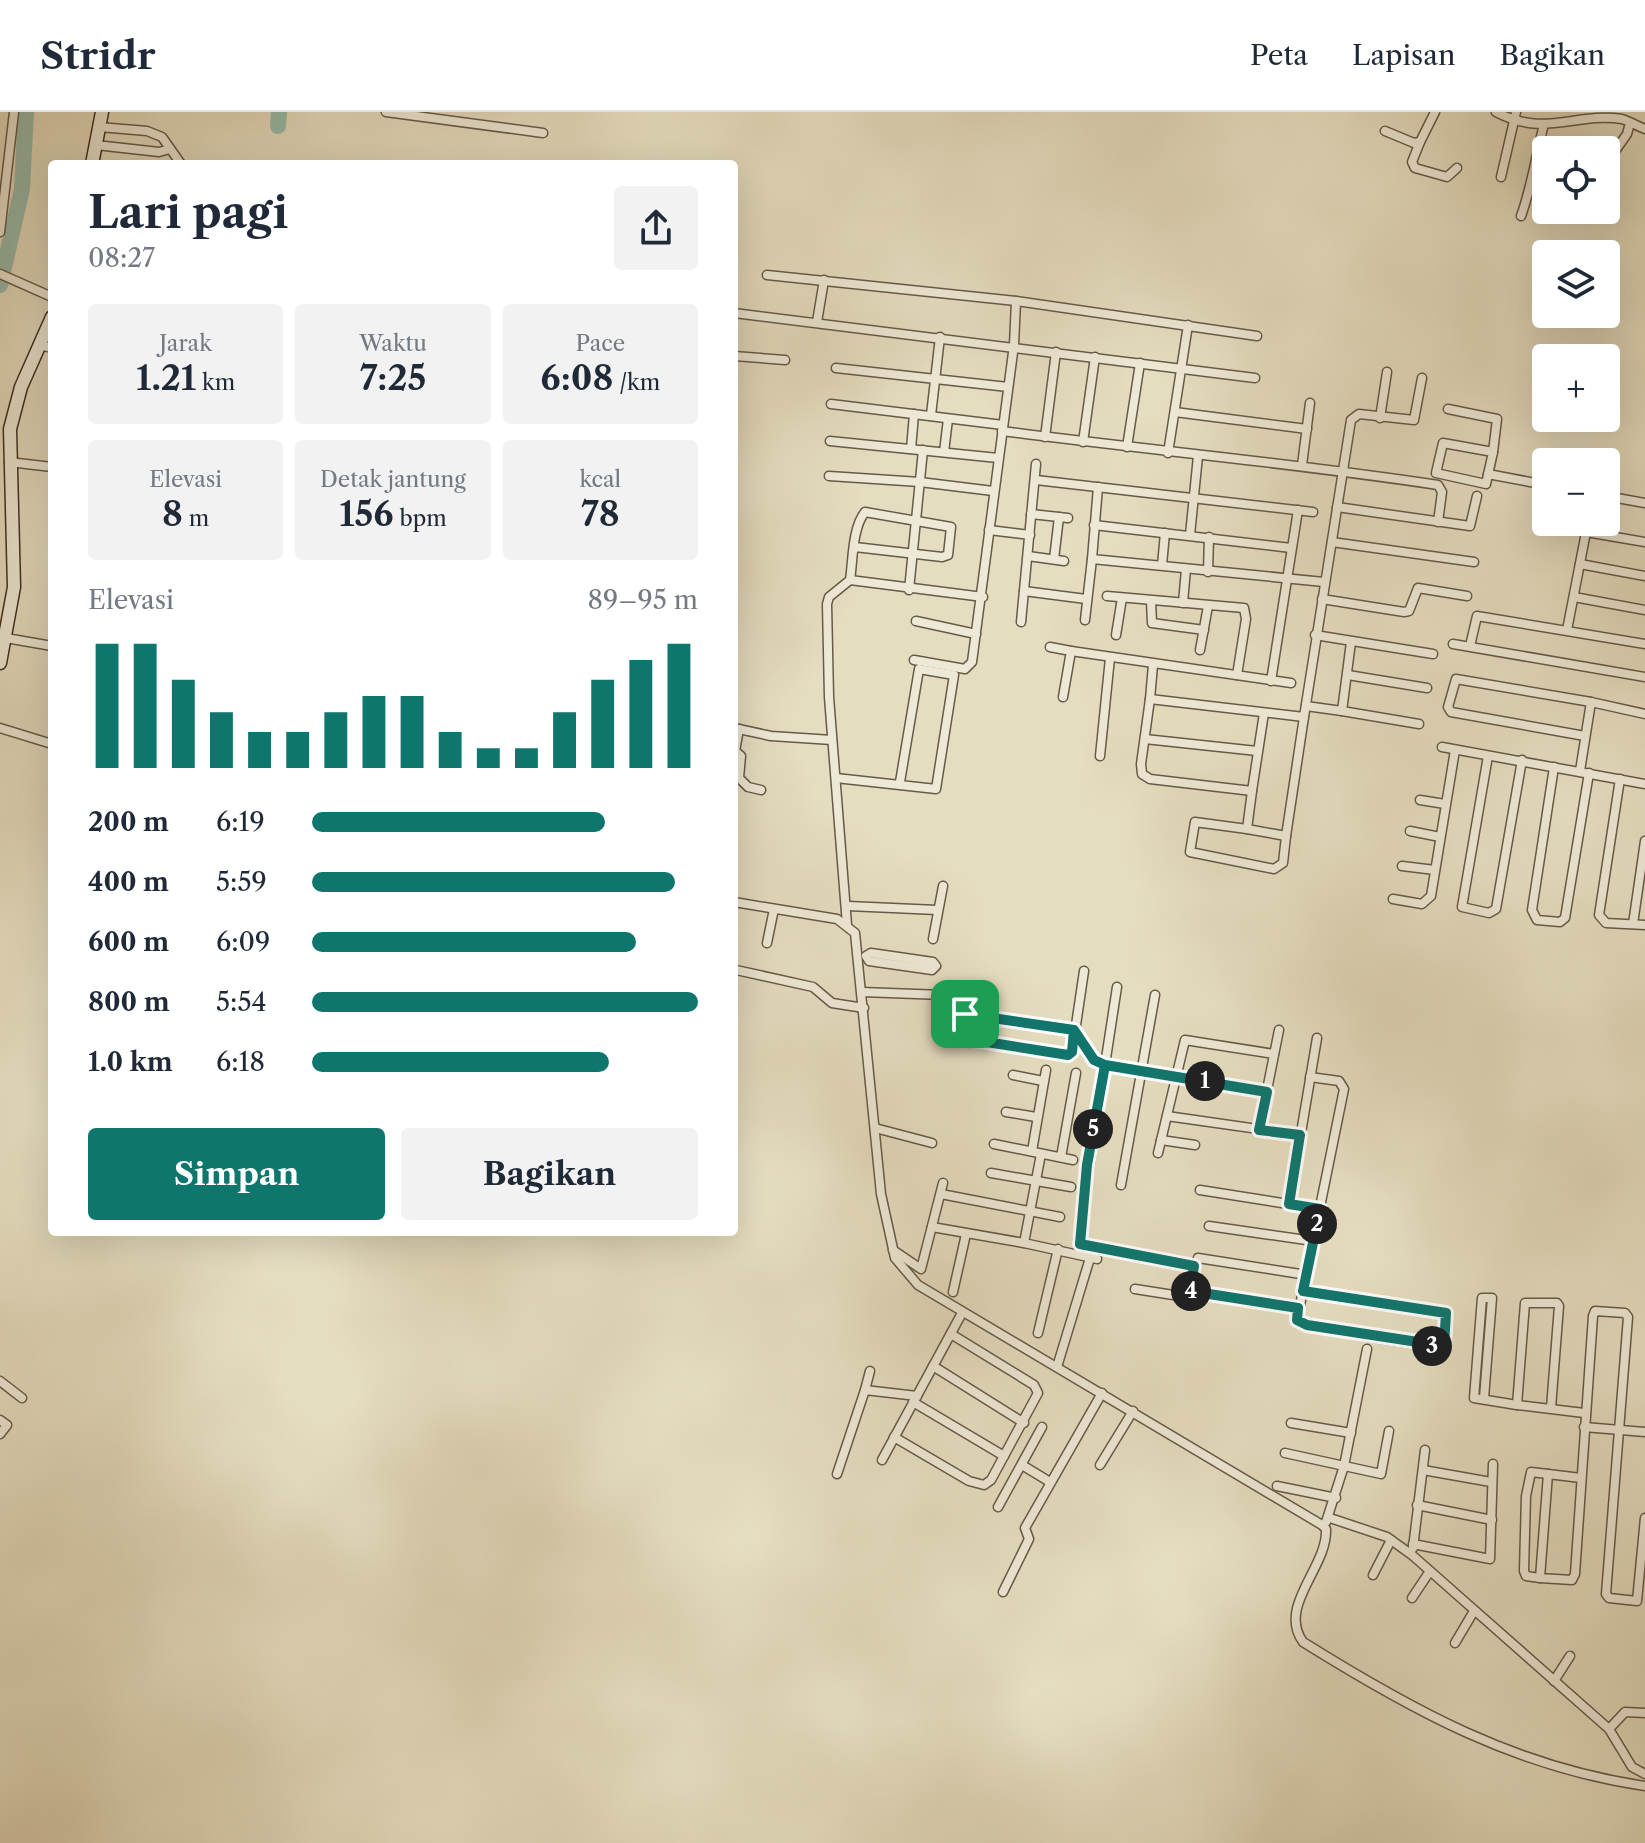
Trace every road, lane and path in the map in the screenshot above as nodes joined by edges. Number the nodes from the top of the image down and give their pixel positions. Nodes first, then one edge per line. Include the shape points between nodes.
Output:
1 (14, 112) edge
2 (93, 112) edge
3 (102, 112) edge
4 (386, 112) edge
5 (1435, 112) edge
6 (1496, 112) edge
7 (1566, 116) edge
8 (1516, 117) edge
9 (1630, 123) junction
10 (1544, 124) junction
11 (99, 127) junction
12 (1645, 129) edge
13 (1385, 131) dead end
14 (543, 133) dead end
15 (1542, 136) edge
16 (1420, 142) junction
17 (1620, 144) edge
18 (96, 145) junction
19 (170, 149) junction
20 (93, 160) edge
21 (178, 160) edge
22 (1457, 168) dead end
23 (1501, 177) dead end
24 (1532, 181) edge
25 (1521, 216) dead end
26 (0, 232) edge
27 (0, 274) edge
28 (767, 275) dead end
29 (824, 280) junction
30 (48, 295) edge
31 (1016, 301) junction
32 (738, 313) edge
33 (817, 322) junction
34 (1188, 325) junction
35 (1257, 336) dead end
36 (940, 337) junction
37 (1014, 345) junction
38 (46, 346) edge
39 (1056, 352) junction
40 (738, 356) edge
41 (1095, 357) junction
42 (785, 360) dead end
43 (1140, 363) junction
44 (836, 368) dead end
45 (1182, 369) junction
46 (1387, 372) dead end
47 (1255, 378) dead end
48 (1422, 378) dead end
49 (935, 379) junction
50 (1008, 387) junction
51 (1310, 403) dead end
52 (831, 404) dead end
53 (1448, 409) dead end
54 (1175, 412) junction
55 (914, 414) junction
56 (931, 415) junction
57 (1380, 418) junction
58 (948, 419) junction
59 (1002, 428) junction
60 (1307, 429) junction
61 (1045, 437) junction
62 (830, 441) dead end
63 (1083, 442) junction
64 (1127, 447) junction
65 (911, 449) junction
66 (923, 450) junction
67 (944, 452) junction
68 (1493, 452) junction
69 (1168, 453) junction
70 (1198, 456) junction
71 (998, 458) junction
72 (9, 462) junction
73 (1036, 464) dead end
74 (1302, 465) junction
75 (48, 467) edge
76 (1342, 471) junction
77 (1488, 474) junction
78 (829, 476) dead end
79 (1036, 480) junction
80 (920, 482) junction
81 (1532, 482) edge
82 (1098, 487) junction
83 (993, 491) junction
84 (1477, 496) dead end
85 (1194, 497) junction
86 (1620, 499) edge
87 (1645, 503) edge
88 (1337, 507) junction
89 (1298, 510) junction
90 (1313, 512) dead end
91 (1031, 514) junction
92 (917, 519) junction
93 (1438, 522) junction
94 (1094, 525) junction
95 (6, 530) edge
96 (989, 530) junction
97 (1165, 533) junction
98 (1030, 535) junction
99 (1190, 535) junction
100 (1585, 536) edge
101 (1620, 536) edge
102 (1209, 537) junction
103 (1332, 542) junction
104 (1645, 542) edge
105 (855, 547) junction
106 (1291, 548) junction
107 (913, 556) junction
108 (1028, 556) junction
109 (1054, 559) junction
110 (1092, 559) junction
111 (1064, 561) dead end
112 (1474, 562) dead end
113 (1580, 564) junction
114 (1162, 565) junction
115 (1186, 569) junction
116 (1208, 572) junction
117 (1645, 576) edge
118 (850, 580) junction
119 (1285, 580) junction
120 (1324, 582) junction
121 (909, 590) junction
122 (1024, 591) junction
123 (1107, 596) dead end
124 (1467, 596) dead end
125 (983, 597) junction
126 (1574, 597) junction
127 (1122, 598) junction
128 (1086, 599) junction
129 (1322, 599) junction
130 (1151, 601) junction
131 (1183, 603) junction
132 (1208, 606) junction
133 (1645, 610) edge
134 (1085, 620) dead end
135 (916, 621) dead end
136 (1021, 622) dead end
137 (1204, 630) junction
138 (1567, 630) junction
139 (976, 634) junction
140 (1116, 635) dead end
141 (1315, 635) junction
142 (6, 638) junction
143 (1351, 642) junction
144 (1453, 644) dead end
145 (1645, 644) edge
146 (48, 645) edge
147 (1470, 646) junction
148 (1050, 647) dead end
149 (1200, 650) dead end
150 (1071, 651) junction
151 (1433, 654) dead end
152 (1110, 658) junction
153 (914, 660) dead end
154 (0, 663) edge
155 (1153, 665) junction
156 (1237, 675) junction
157 (1348, 675) junction
158 (1645, 677) edge
159 (1271, 681) junction
160 (1291, 683) dead end
161 (1427, 688) dead end
162 (1063, 697) dead end
163 (1150, 699) junction
164 (1591, 702) junction
165 (1306, 706) junction
166 (1342, 711) junction
167 (1264, 713) junction
168 (1645, 714) edge
169 (1304, 717) junction
170 (1419, 724) dead end
171 (0, 728) edge
172 (738, 728) edge
173 (1585, 736) junction
174 (1145, 739) junction
175 (832, 740) junction
176 (48, 743) edge
177 (1442, 747) dead end
178 (1455, 750) junction
179 (1257, 751) junction
180 (738, 754) edge
181 (1100, 756) dead end
182 (1488, 756) junction
183 (1522, 760) junction
184 (1554, 767) junction
185 (1584, 772) junction
186 (836, 778) junction
187 (1620, 779) junction
188 (900, 782) junction
189 (1645, 784) edge
190 (761, 790) dead end
191 (1252, 791) junction
192 (1420, 800) dead end
193 (1445, 804) junction
194 (1247, 829) junction
195 (1410, 831) dead end
196 (1286, 836) junction
197 (1440, 837) junction
198 (1645, 841) edge
199 (1402, 866) dead end
200 (1435, 870) junction
201 (943, 886) dead end
202 (1393, 899) dead end
203 (738, 903) edge
204 (848, 906) junction
205 (774, 909) junction
206 (937, 910) junction
207 (1633, 924) junction
208 (847, 925) junction
209 (1645, 925) edge
210 (933, 939) dead end
211 (767, 943) dead end
212 (862, 956) junction
213 (738, 970) edge
214 (1084, 971) dead end
215 (1117, 987) dead end
216 (862, 992) junction
217 (1155, 995) dead end
218 (864, 1008) junction
219 (965, 1014) junction
220 (1074, 1030) junction
221 (1279, 1030) dead end
222 (1317, 1038) dead end
223 (1274, 1054) junction
224 (1105, 1065) junction
225 (1046, 1070) dead end
226 (1142, 1071) junction
227 (1076, 1073) dead end
228 (1013, 1075) dead end
229 (1175, 1076) junction
230 (1310, 1077) junction
231 (1043, 1081) junction
232 (1267, 1092) junction
233 (1006, 1112) dead end
234 (1167, 1116) junction
235 (1036, 1117) junction
236 (875, 1128) junction
237 (1259, 1130) junction
238 (1300, 1135) junction
239 (1161, 1140) junction
240 (932, 1143) dead end
241 (994, 1144) dead end
242 (1195, 1145) dead end
243 (1036, 1152) junction
244 (1158, 1153) dead end
245 (1061, 1157) junction
246 (1073, 1160) dead end
247 (991, 1173) dead end
248 (1037, 1179) junction
249 (943, 1183) dead end
250 (1121, 1185) dead end
251 (1071, 1187) dead end
252 (1200, 1190) dead end
253 (941, 1194) junction
254 (1289, 1204) junction
255 (1320, 1209) junction
256 (1031, 1210) junction
257 (1060, 1217) dead end
258 (1209, 1226) dead end
259 (932, 1227) junction
260 (966, 1234) junction
261 (1313, 1241) junction
262 (1024, 1243) junction
263 (1058, 1249) junction
264 (893, 1250) junction
265 (1194, 1266) junction
266 (1307, 1275) junction
267 (1135, 1289) dead end
268 (1190, 1291) junction
269 (1303, 1291) junction
270 (953, 1292) dead end
271 (1298, 1308) junction
272 (962, 1313) junction
273 (1038, 1333) dead end
274 (951, 1334) junction
275 (1367, 1349) dead end
276 (933, 1366) junction
277 (1057, 1367) junction
278 (870, 1371) dead end
279 (0, 1381) edge
280 (865, 1390) junction
281 (1102, 1393) junction
282 (22, 1398) dead end
283 (1484, 1398) junction
284 (915, 1399) junction
285 (1517, 1405) junction
286 (1551, 1408) junction
287 (1133, 1411) junction
288 (1584, 1413) junction
289 (0, 1420) edge
290 (1024, 1423) junction
291 (1291, 1423) dead end
292 (1042, 1427) dead end
293 (1584, 1427) junction
294 (1389, 1431) dead end
295 (1617, 1431) junction
296 (1645, 1432) edge
297 (1351, 1433) junction
298 (0, 1434) edge
299 (894, 1437) junction
300 (1425, 1450) dead end
301 (1285, 1453) dead end
302 (1004, 1456) junction
303 (882, 1460) dead end
304 (1493, 1464) dead end
305 (1022, 1465) junction
306 (1100, 1465) dead end
307 (1344, 1466) junction
308 (1423, 1470) junction
309 (837, 1474) dead end
310 (1548, 1474) junction
311 (1581, 1478) junction
312 (1050, 1482) junction
313 (1491, 1482) junction
314 (1277, 1486) dead end
315 (1336, 1498) junction
316 (1417, 1505) junction
317 (998, 1507) dead end
318 (1645, 1518) edge
319 (1492, 1520) junction
320 (1326, 1521) junction
321 (1391, 1540) junction
322 (1413, 1544) junction
323 (1412, 1555) junction
324 (1430, 1571) junction
325 (1373, 1575) dead end
326 (1540, 1578) junction
327 (1003, 1592) dead end
328 (1412, 1598) dead end
329 (1474, 1611) junction
330 (1455, 1643) dead end
331 (1570, 1656) dead end
332 (1554, 1681) junction
333 (1645, 1713) edge
334 (1609, 1729) junction
335 (1645, 1774) edge
336 (1645, 1786) edge

1 - 26 street
2 - 3 street
3 - 11 main road
4 - 14 street
5 - 16 street
6 - 8 street
7 - 9 street
7 - 10 street
8 - 10 street
8 - 23 street
9 - 12 street
9 - 17 street
10 - 15 street
11 - 18 main road
11 - 19 street via 147,131 162,137
13 - 16 street
16 - 22 street via 1412,162 1415,168 1447,177
18 - 19 street
18 - 20 main road
19 - 21 street
24 - 25 street
27 - 30 street
28 - 29 street
29 - 31 street
29 - 33 street
31 - 34 street
31 - 37 street
32 - 33 street
33 - 36 street
34 - 35 street
34 - 45 street
36 - 37 street
36 - 49 street
37 - 39 street
37 - 50 street
38 - 72 main road via 16,405
39 - 41 street
39 - 61 street
40 - 42 street
41 - 43 street
41 - 63 street
43 - 45 street
43 - 64 street
44 - 49 street
45 - 47 street
45 - 54 street
46 - 57 street
48 - 57 street via 1414,420
49 - 50 street
49 - 56 street
50 - 59 street
51 - 60 street
52 - 55 street
53 - 68 street via 1497,419
54 - 60 street
54 - 69 street
55 - 56 street
55 - 65 street
56 - 58 street
57 - 76 street via 1359,414 1351,420
58 - 59 street
58 - 67 street
59 - 61 street
59 - 71 street
60 - 74 street
61 - 63 street
62 - 65 street
63 - 64 street
64 - 69 street
65 - 66 street
66 - 67 street
66 - 80 street
67 - 71 street
68 - 77 street
68 - 77 street via 1440,446 1436,473 1486,484
69 - 70 street
70 - 74 street
70 - 85 street
71 - 83 street
72 - 75 street
72 - 95 main road
73 - 79 street
74 - 76 street
76 - 88 street
76 - 93 street via 1438,485
77 - 81 street
78 - 80 street
79 - 82 street
79 - 91 street
80 - 83 street
80 - 92 street
82 - 85 street
82 - 94 street
83 - 96 street
84 - 93 street via 1475,527
85 - 89 street
85 - 99 street
86 - 87 street
88 - 93 street
88 - 103 street
89 - 90 street
89 - 106 street
91 - 98 street
91 - 109 street via 1064,517
92 - 105 street via 865,512
92 - 107 street
92 - 107 street via 947,524 952,534 948,555
94 - 97 street
94 - 110 street
95 - 142 main road via 14,587
96 - 98 street
96 - 125 street
97 - 99 street
97 - 114 street
98 - 108 street
99 - 102 street
100 - 113 street
101 - 104 street
102 - 106 street
102 - 116 street
103 - 112 street
103 - 120 street
105 - 107 street
105 - 118 street
106 - 119 street
107 - 121 street
108 - 109 street
108 - 122 street
109 - 111 street
110 - 114 street
110 - 128 street
113 - 117 street
113 - 126 street
114 - 115 street
115 - 116 street
115 - 131 street
116 - 119 street
118 - 121 street
118 - 175 street via 827,604
119 - 120 street
119 - 159 street
120 - 129 street
121 - 125 street
122 - 128 street
122 - 136 street
123 - 127 street
124 - 129 street via 1418,588 1404,612
125 - 139 street
126 - 133 street
126 - 138 street
127 - 130 street
127 - 140 street
128 - 134 street
129 - 141 street
130 - 131 street
130 - 137 street via 1152,623
131 - 132 street
132 - 137 street
132 - 156 street via 1246,611
135 - 139 street
137 - 149 street
138 - 145 street
138 - 147 street via 1477,616
139 - 153 street via 972,662 965,669
141 - 143 street
141 - 165 street
142 - 146 street
142 - 154 main road
143 - 151 street
143 - 157 street
144 - 147 street
147 - 158 street
148 - 150 street
150 - 152 street
150 - 162 street
152 - 155 street
152 - 181 street
155 - 156 street
155 - 163 street
156 - 159 street
157 - 161 street
157 - 166 street
159 - 160 street
163 - 167 street
163 - 174 street
164 - 168 street
164 - 173 street
164 - 173 street via 1456,679 1448,707 1451,712
165 - 166 street
165 - 169 street
166 - 170 street
167 - 169 street
167 - 179 street
169 - 196 street
171 - 176 street
172 - 175 street
173 - 185 street
174 - 179 street
174 - 191 street via 1142,774 1150,779
175 - 186 street
177 - 178 street
178 - 182 street
178 - 193 street
179 - 191 street
180 - 190 street via 741,782
182 - 183 street
182 - 183 street via 1462,907 1489,913 1496,909
183 - 184 street
184 - 185 street
184 - 185 street via 1532,910 1537,920 1565,918
185 - 187 street
186 - 188 street
186 - 204 street
187 - 189 street
187 - 207 street via 1598,911 1602,922
188 - 188 street via 919,669 954,675 936,789
191 - 194 street
192 - 193 street
193 - 197 street
194 - 196 street
194 - 196 street via 1195,822 1190,852 1274,869 1283,863
195 - 197 street
197 - 200 street
198 - 207 street
199 - 200 street
200 - 202 street via 1429,902
201 - 206 street
203 - 205 street
204 - 206 street
204 - 208 street
205 - 208 street
205 - 211 street
206 - 210 street
207 - 209 street
208 - 212 street
212 - 212 street via 871,953 936,966 932,970
212 - 216 street
213 - 218 street via 813,987 832,1003
214 - 220 street
215 - 224 street
216 - 218 street
216 - 219 street via 943,995
217 - 226 street
218 - 236 street
219 - 220 street
219 - 220 street via 957,1034 961,1038 1061,1055 1072,1052
220 - 224 street via 1094,1060
221 - 223 street
222 - 230 street
223 - 229 street via 1189,1039
223 - 232 street
224 - 226 street
224 - 265 street via 1080,1244
225 - 231 street
226 - 229 street
226 - 250 street
227 - 245 street
228 - 231 street
229 - 232 street
229 - 234 street
230 - 238 street
230 - 255 street via 1344,1084
231 - 235 street
232 - 237 street
233 - 235 street
234 - 237 street
234 - 239 street
235 - 243 street
236 - 240 street
236 - 264 street
237 - 238 street
238 - 254 street
239 - 242 street
239 - 244 street
241 - 243 street
243 - 245 street
243 - 248 street
245 - 246 street
247 - 248 street
248 - 251 street
248 - 256 street
249 - 253 street
252 - 254 street
253 - 256 street
253 - 259 street
254 - 255 street
255 - 261 street
256 - 257 street
256 - 262 street
258 - 261 street
259 - 260 street
259 - 264 street via 921,1269
260 - 262 street
260 - 270 street
261 - 266 street
262 - 263 street
263 - 273 street
263 - 277 street via 1094,1258
264 - 272 street via 918,1285
265 - 266 street via 1198,1258
265 - 268 street
266 - 269 street
267 - 268 street via 1186,1297
268 - 271 street
269 - 271 street
269 - 271 street via 1446,1313 1444,1345 1307,1325 1297,1320
272 - 274 street
272 - 277 street
274 - 276 street
274 - 290 street via 1034,1385 1037,1399
275 - 297 street
276 - 284 street
276 - 290 street
277 - 281 street
278 - 280 street
279 - 282 street
280 - 284 street
280 - 309 street
281 - 287 street
281 - 312 street
283 - 283 street via 1486,1370 1492,1298 1482,1298 1474,1398
283 - 285 street
284 - 299 street
284 - 302 street
285 - 286 street
285 - 286 street via 1525,1303 1557,1303
286 - 288 street
287 - 306 street
287 - 320 street
288 - 293 street
288 - 295 street via 1595,1311 1625,1313
289 - 298 street via 7,1425
290 - 302 street
291 - 297 street
292 - 305 street
293 - 295 street
293 - 311 street
294 - 307 street via 1381,1474
295 - 296 street
295 - 318 street via 1609,1598 1637,1601
297 - 307 street
299 - 302 street via 980,1486 991,1480
299 - 303 street
300 - 308 street
301 - 307 street
304 - 313 street
305 - 312 street
305 - 317 street
307 - 315 street
308 - 313 street
308 - 316 street
310 - 311 street
310 - 326 street
310 - 326 street via 1531,1472 1526,1496 1524,1571
311 - 326 street via 1574,1579
312 - 327 street via 1025,1528 1029,1539
313 - 319 street
314 - 315 street
315 - 320 street
316 - 319 street
316 - 322 street
319 - 322 street via 1490,1559
320 - 321 street
320 - 336 street via 1326,1545 1295,1613 1296,1632 1303,1642 1394,1699 1460,1732 1577,1773
321 - 323 street
321 - 325 street
322 - 323 street
323 - 324 street
324 - 328 street
324 - 329 street
329 - 330 street
329 - 332 street
331 - 332 street
332 - 334 street
333 - 334 street via 1625,1712
334 - 335 street via 1632,1767

